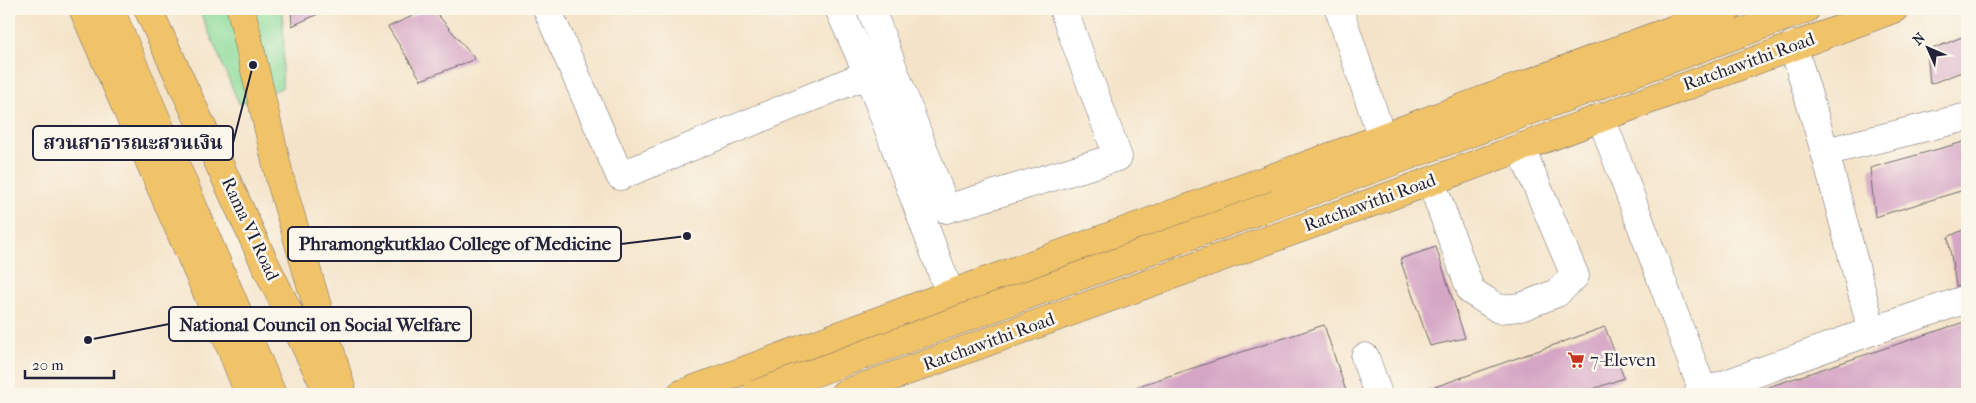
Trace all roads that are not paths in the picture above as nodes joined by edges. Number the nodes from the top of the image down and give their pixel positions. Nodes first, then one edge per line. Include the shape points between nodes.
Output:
1 (82, 9) edge
2 (110, 9) edge
3 (148, 9) edge
4 (241, 9) edge
5 (547, 9) edge
6 (839, 9) edge
7 (870, 9) edge
8 (1063, 9) edge
9 (1339, 9) edge
10 (1726, 9) edge
11 (1806, 9) edge
12 (1894, 9) edge
13 (1793, 45) junction
14 (868, 74) junction
15 (1601, 117) junction
16 (1967, 117) edge
17 (1382, 138) junction
18 (1522, 147) junction
19 (1826, 152) junction
20 (1431, 181) junction
21 (950, 294) junction
22 (1967, 299) edge
23 (1872, 331) junction
24 (822, 342) junction
25 (1365, 356) dead end
26 (249, 394) edge
27 (272, 394) edge
28 (329, 394) edge
29 (343, 394) edge
30 (681, 394) edge
31 (756, 394) edge
32 (845, 394) edge
33 (1378, 394) edge
34 (1702, 394) edge

1 - 26 main road
2 - 27 main road
3 - 28 main road, Rama VI Road via 265,264
4 - 29 main road via 280,179
5 - 14 lane via 620,176
6 - 14 lane
7 - 8 lane via 946,209 1118,157
9 - 17 lane
10 - 17 main road
11 - 31 main road, bridge
12 - 13 main road, Ratchawithi Road
13 - 15 main road, Ratchawithi Road
13 - 19 lane
14 - 21 lane
15 - 18 main road, Ratchawithi Road
15 - 34 lane
16 - 19 lane
17 - 21 main road
18 - 20 main road, Ratchawithi Road
18 - 20 lane via 1575,276 1557,292 1521,306 1499,309 1471,291
19 - 23 lane
20 - 32 main road, Ratchawithi Road
21 - 24 main road
22 - 23 lane
23 - 34 lane
24 - 30 main road
24 - 32 main road
25 - 33 lane

